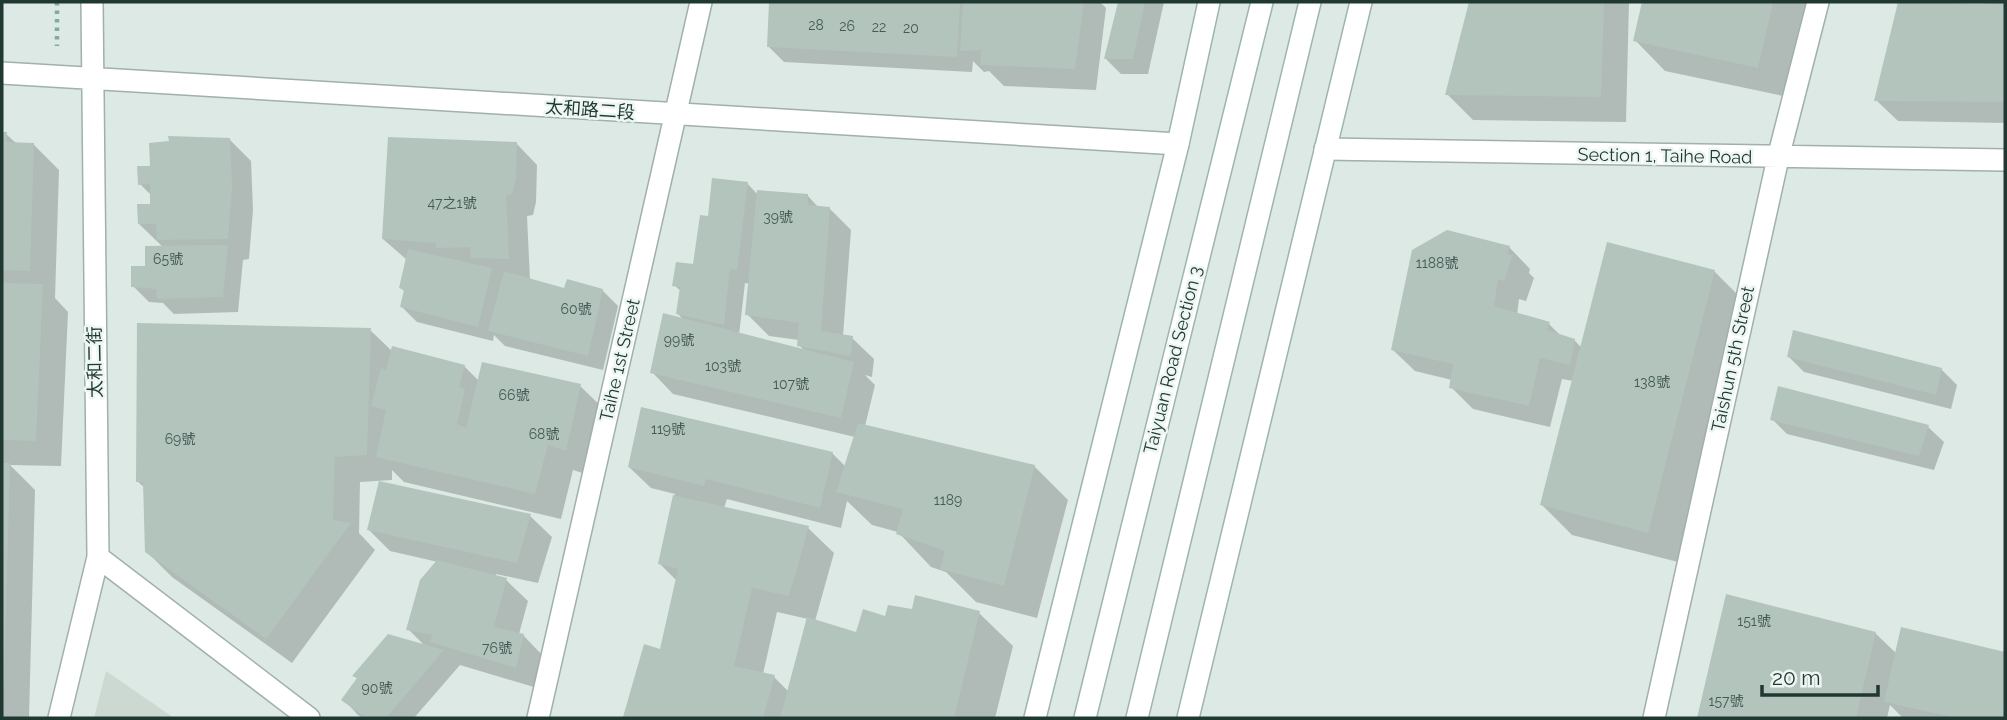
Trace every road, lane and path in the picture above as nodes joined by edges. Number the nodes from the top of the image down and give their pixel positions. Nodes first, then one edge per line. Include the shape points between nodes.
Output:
1 (57, 2) edge
2 (92, 2) edge
3 (701, 2) edge
4 (1209, 2) edge
5 (1262, 2) edge
6 (1310, 2) edge
7 (1361, 2) edge
8 (1818, 2) edge
9 (2, 73) edge
10 (57, 76) junction
11 (92, 78) junction
12 (676, 115) junction
13 (1178, 144) junction
14 (1325, 149) junction
15 (1778, 158) junction
16 (2005, 160) edge
17 (98, 557) junction
18 (59, 718) edge
19 (309, 718) edge
20 (538, 718) edge
21 (1035, 718) edge
22 (1085, 718) edge
23 (1137, 718) edge
24 (1188, 718) edge
25 (1654, 718) edge

1 - 10 path
2 - 11 street, 太和二街
3 - 12 street, Taihe 1st Street
4 - 13 street
5 - 22 street, Taiyuan Road Section 3
6 - 23 street
7 - 14 street
8 - 15 street, Taishun 5th Street
9 - 10 street, 太和路二段
10 - 11 street, 太和路二段
11 - 12 street, 太和路二段
11 - 17 street, 太和二街
12 - 13 street, 太和路二段
12 - 20 street, Taihe 1st Street
13 - 21 street
14 - 15 street, Section 1, Taihe Road
14 - 24 street
15 - 16 street, Section 1, Taihe Road
15 - 25 street, Taishun 5th Street
17 - 18 street, 太和二街
17 - 19 street

